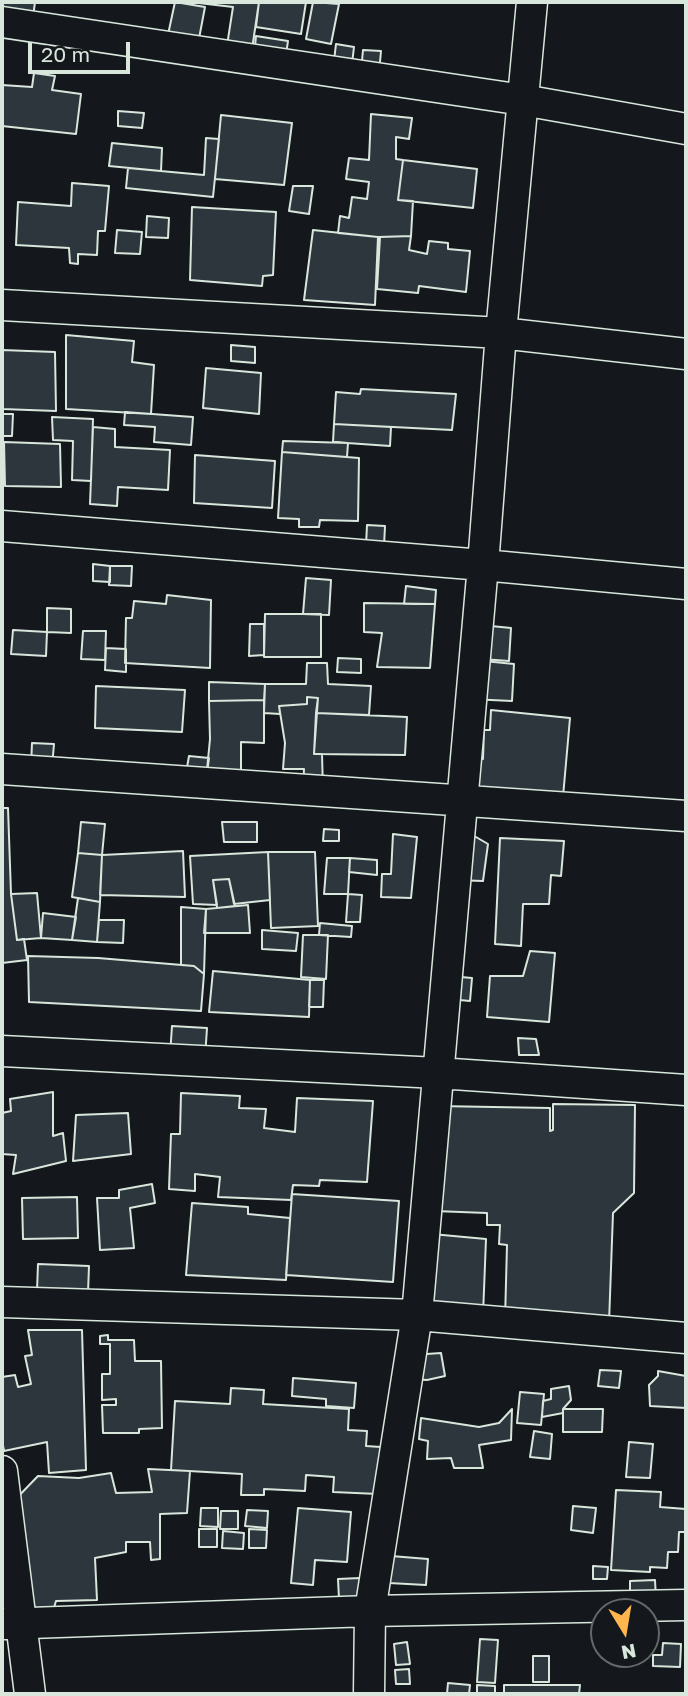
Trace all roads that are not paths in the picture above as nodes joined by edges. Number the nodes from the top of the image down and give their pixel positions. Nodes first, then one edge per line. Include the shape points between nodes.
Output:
1 (532, 2) edge
2 (2, 22) edge
3 (523, 100) junction
4 (686, 129) edge
5 (2, 305) edge
6 (501, 333) junction
7 (686, 354) edge
8 (2, 526) edge
9 (483, 565) junction
10 (686, 584) edge
11 (2, 769) edge
12 (461, 802) junction
13 (686, 816) edge
14 (2, 1051) edge
15 (438, 1073) junction
16 (686, 1090) edge
17 (2, 1302) edge
18 (417, 1315) junction
19 (686, 1338) edge
20 (2, 1471) edge
21 (686, 1605) edge
22 (370, 1611) junction
23 (12, 1624) edge
24 (30, 1694) edge
25 (369, 1694) edge

1 - 3 street
2 - 3 street
3 - 4 street
3 - 6 street
5 - 6 street
6 - 7 street
6 - 9 street
8 - 9 street
9 - 10 street
9 - 12 street
11 - 12 street
12 - 13 street
12 - 15 street
14 - 15 street
15 - 16 street
15 - 18 street
17 - 18 street
18 - 19 street
18 - 22 street
20 - 23 street
21 - 22 street
22 - 23 street
22 - 25 street
23 - 24 street

